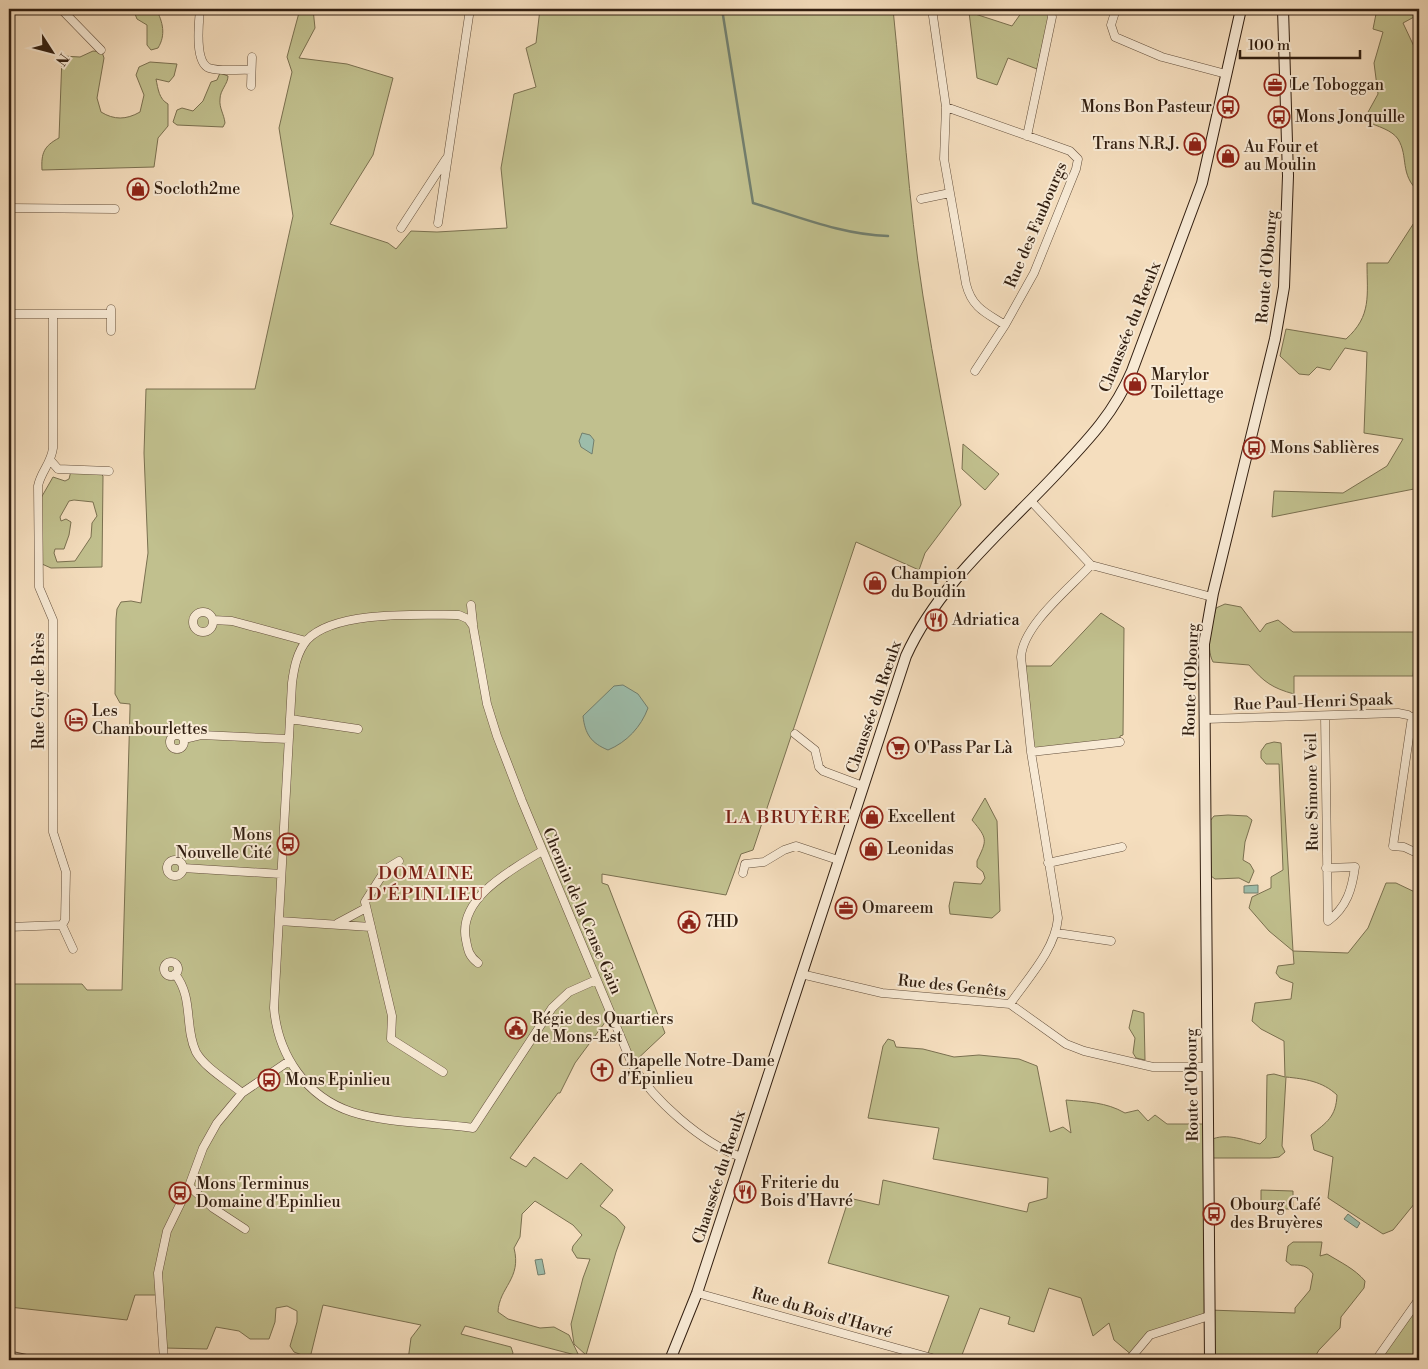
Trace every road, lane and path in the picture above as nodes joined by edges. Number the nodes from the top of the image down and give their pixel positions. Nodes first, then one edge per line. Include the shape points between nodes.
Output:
1 (61, 9) edge
2 (200, 9) edge
3 (470, 9) edge
4 (932, 9) edge
5 (1050, 9) edge
6 (1116, 9) edge
7 (1240, 9) edge
8 (1283, 9) edge
9 (101, 50) dead end
10 (252, 57) dead end
11 (252, 70) junction
12 (1226, 74) junction
13 (251, 86) dead end
14 (946, 108) junction
15 (1027, 136) junction
16 (448, 156) junction
17 (950, 193) junction
18 (921, 199) dead end
19 (9, 208) edge
20 (115, 209) dead end
21 (438, 223) dead end
22 (401, 228) dead end
23 (9, 314) edge
24 (53, 314) junction
25 (1005, 325) junction
26 (111, 332) dead end
27 (975, 371) dead end
28 (51, 462) junction
29 (109, 471) dead end
30 (1031, 501) junction
31 (1091, 565) junction
32 (1212, 597) junction
33 (471, 605) dead end
34 (213, 620) dead end
35 (473, 626) junction
36 (306, 641) junction
37 (1325, 716) junction
38 (1412, 717) junction
39 (290, 719) junction
40 (1205, 719) junction
41 (1419, 722) edge
42 (358, 729) dead end
43 (795, 734) dead end
44 (184, 739) dead end
45 (288, 739) junction
46 (1120, 742) dead end
47 (1031, 752) junction
48 (863, 786) junction
49 (1122, 847) dead end
50 (542, 851) junction
51 (1419, 854) edge
52 (838, 860) junction
53 (399, 861) dead end
54 (1048, 863) junction
55 (183, 868) dead end
56 (1326, 868) junction
57 (742, 873) dead end
58 (281, 874) junction
59 (366, 908) junction
60 (279, 921) junction
61 (338, 923) junction
62 (370, 923) junction
63 (62, 925) junction
64 (9, 927) edge
65 (1057, 933) junction
66 (1111, 941) dead end
67 (73, 949) dead end
68 (478, 963) dead end
69 (175, 974) dead end
70 (801, 974) junction
71 (596, 980) junction
72 (1010, 1004) junction
73 (289, 1061) junction
74 (1206, 1067) junction
75 (443, 1072) dead end
76 (242, 1093) junction
77 (741, 1157) junction
78 (190, 1186) junction
79 (244, 1229) dead end
80 (697, 1292) junction
81 (1419, 1299) edge
82 (1209, 1316) junction
83 (9, 1356) edge
84 (28, 1360) edge
85 (164, 1360) edge
86 (670, 1360) edge
87 (939, 1360) edge
88 (1129, 1360) edge
89 (1210, 1360) edge
90 (1376, 1360) edge

1 - 9 street
2 - 11 street via 199,49 203,64 209,68
3 - 16 street
4 - 14 street
5 - 15 street via 1052,17
6 - 12 street via 1111,25 1115,37 1162,57
7 - 12 main road, Chaussée du Rœulx
8 - 32 main road, Route d'Obourg via 1288,176 1284,287 1275,339
10 - 11 street
11 - 13 street
12 - 30 main road, Chaussée du Rœulx via 1202,183 1126,383 1100,427
14 - 15 street, Rue des Faubourgs
14 - 17 street via 944,159
15 - 25 street, Rue des Faubourgs via 1070,151 1078,158 1034,273
16 - 21 street
16 - 22 street
17 - 18 street
17 - 25 street via 968,294 977,307
19 - 20 street
23 - 24 street
24 - 26 street via 111,311
24 - 28 street, Rue Guy de Brès
25 - 27 street, Rue des Faubourgs
28 - 29 street via 58,469
28 - 63 street, Rue Guy de Brès via 40,476 38,486 39,586 53,620 53,832 66,872 65,920
30 - 31 street
30 - 48 main road, Chaussée du Rœulx via 958,577 926,617 906,656
31 - 32 street
31 - 47 street via 1032,628 1022,646
32 - 40 main road, Route d'Obourg via 1204,644
33 - 35 street, Chemin de la Cense Gain
34 - 36 street
35 - 36 street via 468,619 459,616 390,615 334,624
35 - 50 street, Chemin de la Cense Gain via 491,720
36 - 39 street via 295,666
37 - 38 street, Rue Paul-Henri Spaak via 1398,713
37 - 40 street, Rue Paul-Henri Spaak
37 - 56 street, Rue Simone Veil
38 - 41 street, Rue Paul-Henri Spaak
38 - 51 street via 1393,846
39 - 42 street
39 - 45 street
40 - 74 main road, Route d'Obourg
43 - 48 street via 815,750 823,771
44 - 45 street via 201,735
45 - 58 street
46 - 47 street
47 - 54 street
48 - 52 main road, Chaussée du Rœulx
49 - 54 street
50 - 68 street via 493,882 469,914 464,934 468,953
50 - 71 street, Chemin de la Cense Gain
52 - 57 street via 802,847 792,847 764,862 745,864
52 - 70 main road, Chaussée du Rœulx
53 - 59 street via 389,866 370,891
54 - 65 street via 1058,918
55 - 58 street
56 - 56 street, Rue Simone Veil via 1328,912 1328,921 1345,904 1355,867
58 - 60 street
59 - 61 street
59 - 62 street
60 - 61 street
60 - 73 street via 274,1008 278,1032
61 - 62 street
62 - 75 street via 392,1016 391,1039
63 - 64 street
63 - 67 street
65 - 66 street
65 - 72 street
69 - 76 street via 186,991 197,1053
70 - 72 street, Rue des Genêts via 882,993
70 - 77 main road, Chaussée du Rœulx
71 - 73 street via 569,992 552,1008 473,1128 352,1112 316,1093
71 - 77 street, Chemin de la Cense Gain via 630,1060 652,1092 698,1133
72 - 74 street, Rue des Genêts via 1066,1044 1084,1051 1152,1067
73 - 76 street
74 - 82 main road, Route d'Obourg
76 - 78 street via 206,1140
77 - 80 main road, Chaussée du Rœulx
78 - 79 street via 213,1208
78 - 85 street via 167,1231 159,1260
80 - 86 main road, Chaussée du Rœulx
80 - 87 street, Rue du Bois d'Havré
81 - 90 street
82 - 88 street via 1150,1335
82 - 89 main road, Route d'Obourg
83 - 84 street

